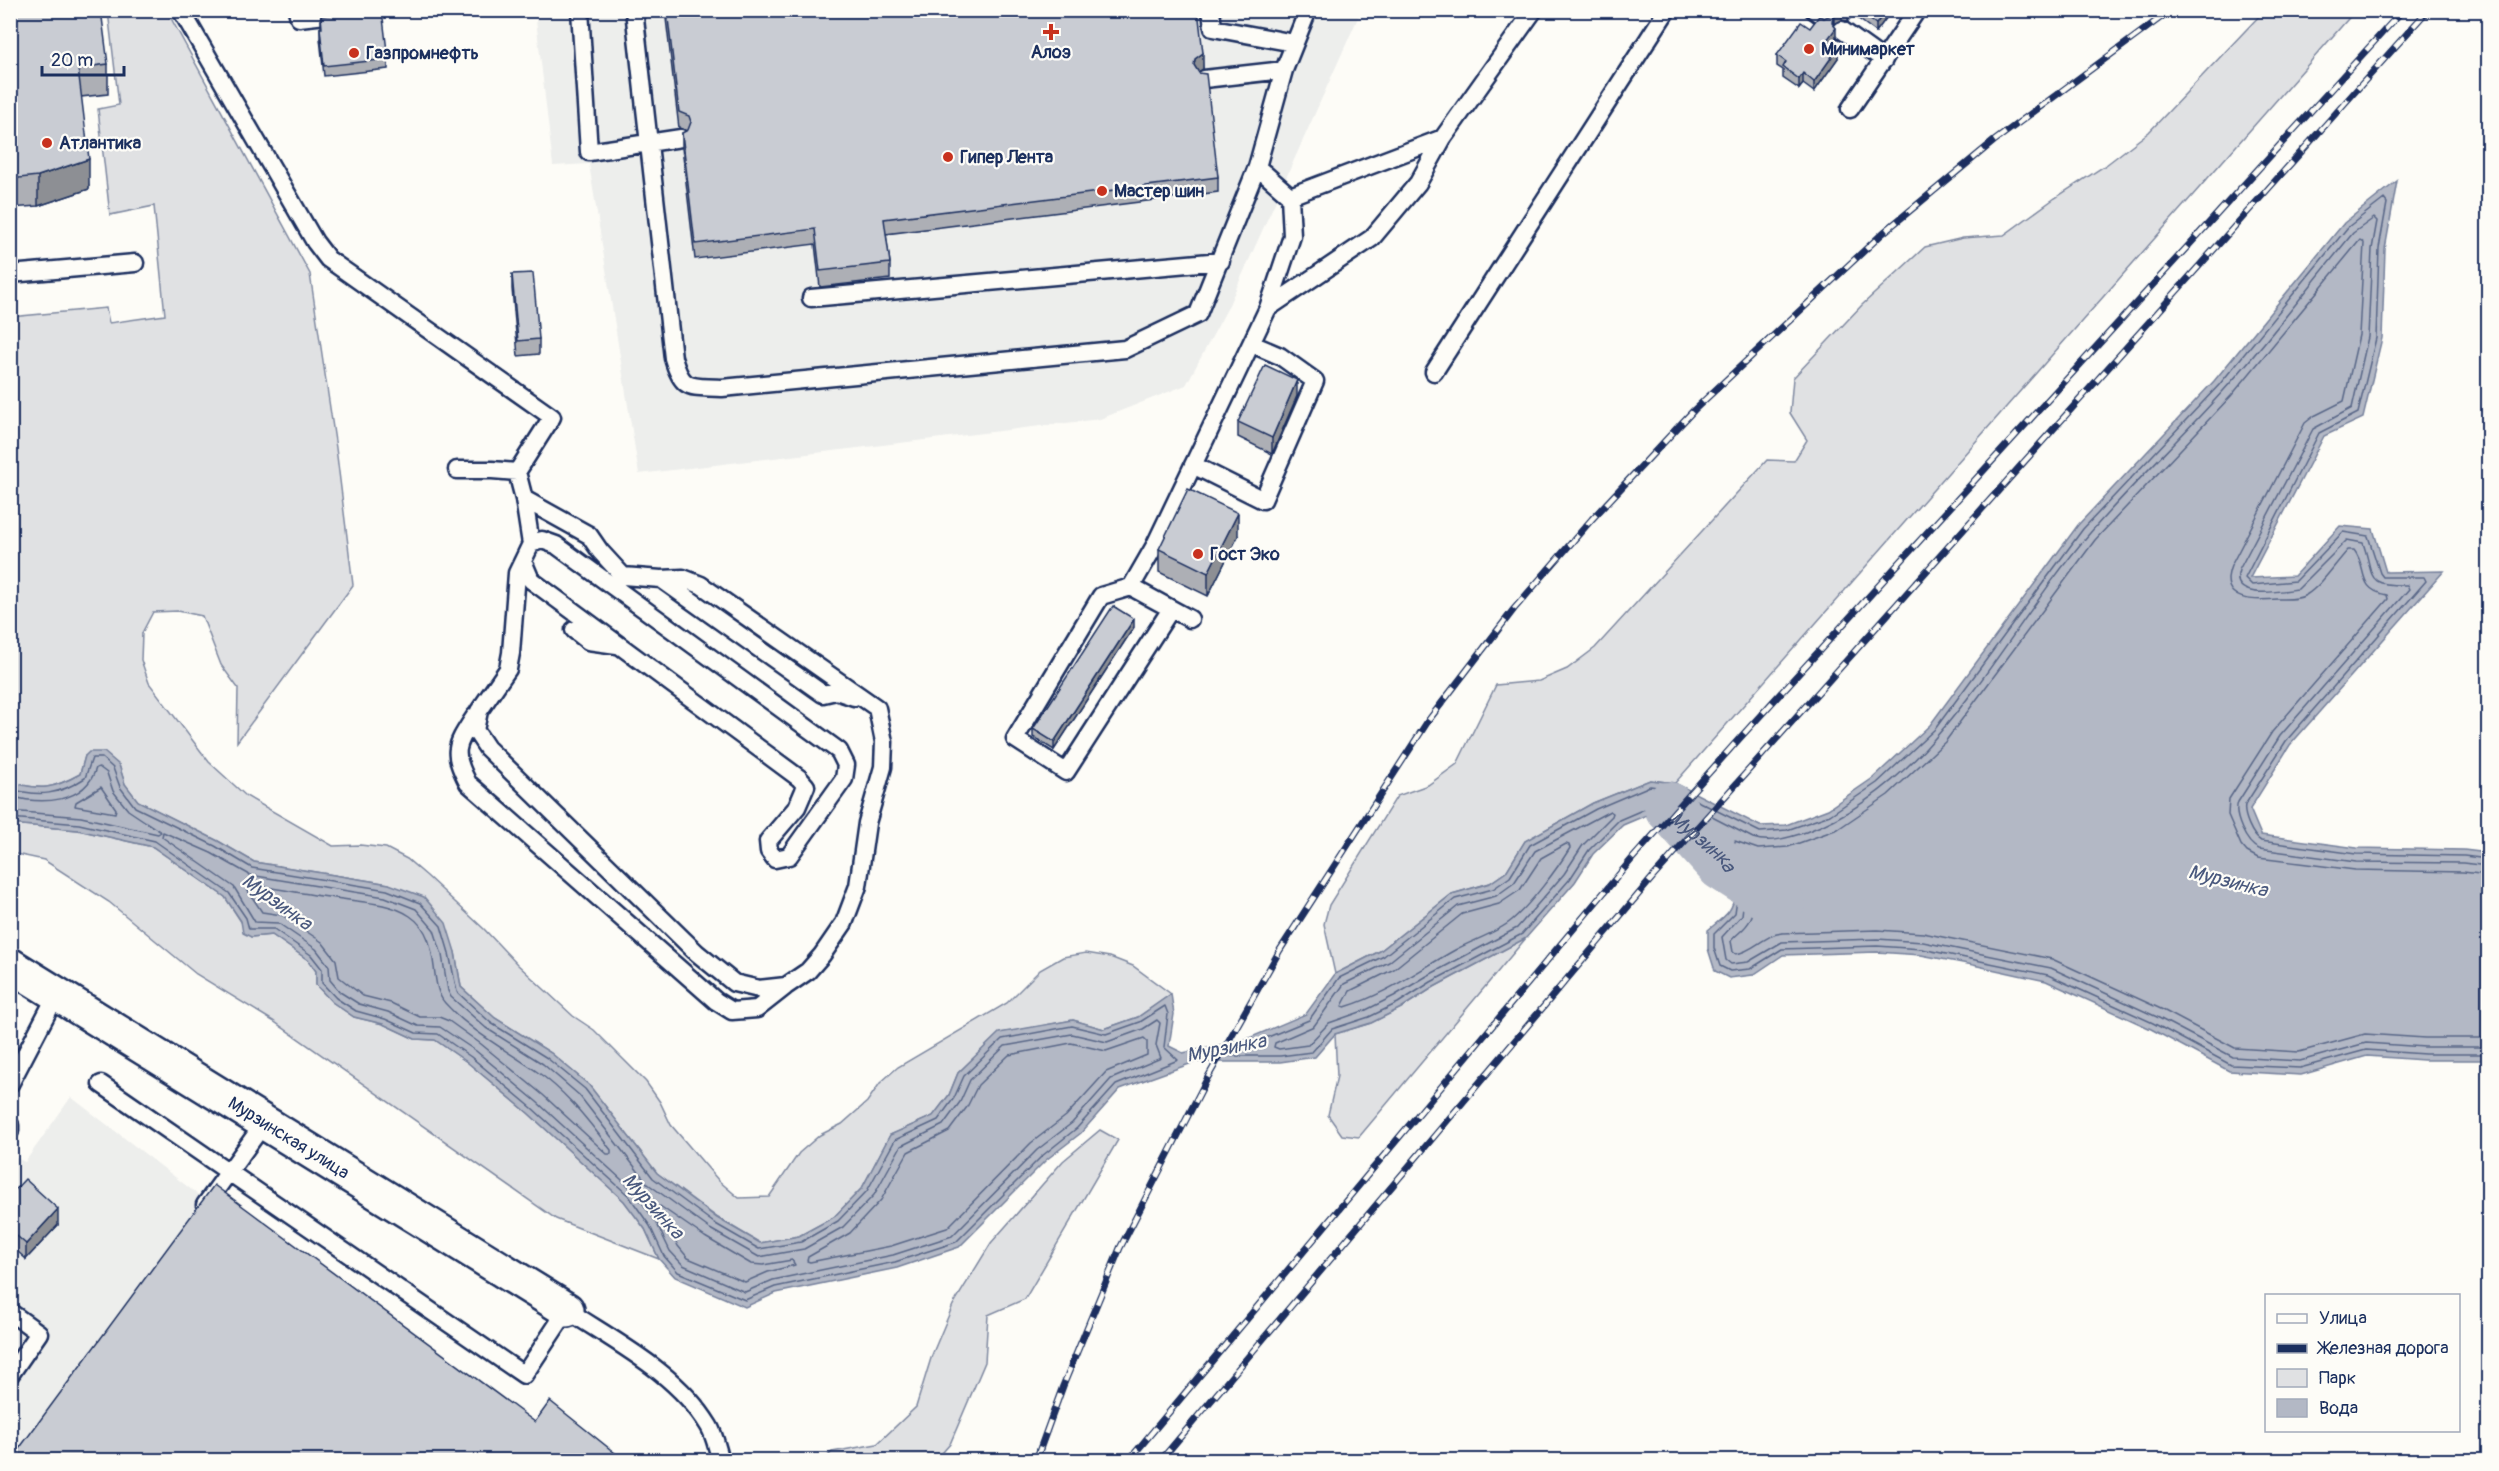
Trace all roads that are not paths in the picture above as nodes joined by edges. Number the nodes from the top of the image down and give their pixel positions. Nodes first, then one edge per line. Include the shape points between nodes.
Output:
1 (181, 10) edge
2 (297, 10) edge
3 (370, 10) edge
4 (580, 10) edge
5 (634, 10) edge
6 (1211, 10) edge
7 (1534, 10) edge
8 (1667, 10) edge
9 (1917, 10) edge
10 (1308, 11) edge
11 (1842, 30) dead end
12 (1294, 43) junction
13 (1884, 60) junction
14 (1284, 70) junction
15 (1204, 79) edge
16 (1850, 109) dead end
17 (681, 138) edge
18 (1443, 138) junction
19 (649, 143) junction
20 (1257, 167) junction
21 (1290, 196) junction
22 (1221, 261) junction
23 (135, 263) dead end
24 (10, 274) edge
25 (811, 298) dead end
26 (1268, 308) junction
27 (1252, 344) junction
28 (1434, 372) dead end
29 (1193, 465) junction
30 (457, 471) dead end
31 (517, 472) junction
32 (524, 499) junction
33 (531, 544) junction
34 (523, 561) junction
35 (1131, 587) junction
36 (1171, 609) junction
37 (1190, 619) dead end
38 (574, 630) dead end
39 (620, 645) junction
40 (479, 711) junction
41 (10, 965) edge
42 (786, 986) junction
43 (57, 994) junction
44 (10, 1084) edge
45 (101, 1084) dead end
46 (265, 1122) junction
47 (10, 1125) edge
48 (10, 1131) edge
49 (229, 1173) junction
50 (203, 1208) edge
51 (567, 1310) junction
52 (10, 1312) edge
53 (10, 1375) edge
54 (721, 1461) edge

1 - 31 lane via 328,259 552,417
2 - 3 lane via 299,18
4 - 19 lane via 589,152
5 - 19 lane
6 - 12 lane via 1213,28
7 - 18 lane
8 - 28 lane
9 - 13 lane
10 - 12 lane
11 - 13 lane
12 - 14 lane
13 - 16 lane
14 - 15 lane
14 - 20 lane
17 - 19 lane
18 - 21 lane
18 - 26 lane via 1418,183 1372,238
19 - 22 lane via 673,358 679,377 689,386 722,388 1125,349 1198,314
20 - 21 lane
20 - 22 lane
21 - 26 lane via 1292,237
22 - 25 lane
23 - 24 lane
26 - 27 lane
27 - 29 lane
27 - 29 lane via 1280,356 1315,381 1263,500
29 - 35 lane
30 - 31 lane
31 - 32 lane
32 - 33 lane
32 - 42 lane via 589,535 623,576 683,578 700,585 877,708 884,742 883,767 867,823 858,886 844,923 822,955
33 - 34 lane
33 - 39 lane via 542,540 556,545 839,751 846,765 844,779 789,856 775,859 768,841 797,807 806,786
34 - 39 lane via 531,580
34 - 40 lane via 517,573 508,669
35 - 36 lane
35 - 36 lane via 1101,596 1015,739 1066,772
36 - 37 lane
38 - 39 lane via 588,641
40 - 42 lane via 475,730 487,748 697,953 734,983 759,989
40 - 42 lane via 457,745 459,765 468,783 716,1001 732,1011 758,1009
41 - 43 street, Мурзинская улица
43 - 44 lane
43 - 46 street, Мурзинская улица
45 - 49 lane
46 - 49 lane
46 - 51 street, Мурзинская улица
47 - 48 lane
49 - 50 lane
49 - 51 lane via 524,1376
51 - 54 lane via 684,1393 709,1427
52 - 53 lane via 39,1333

